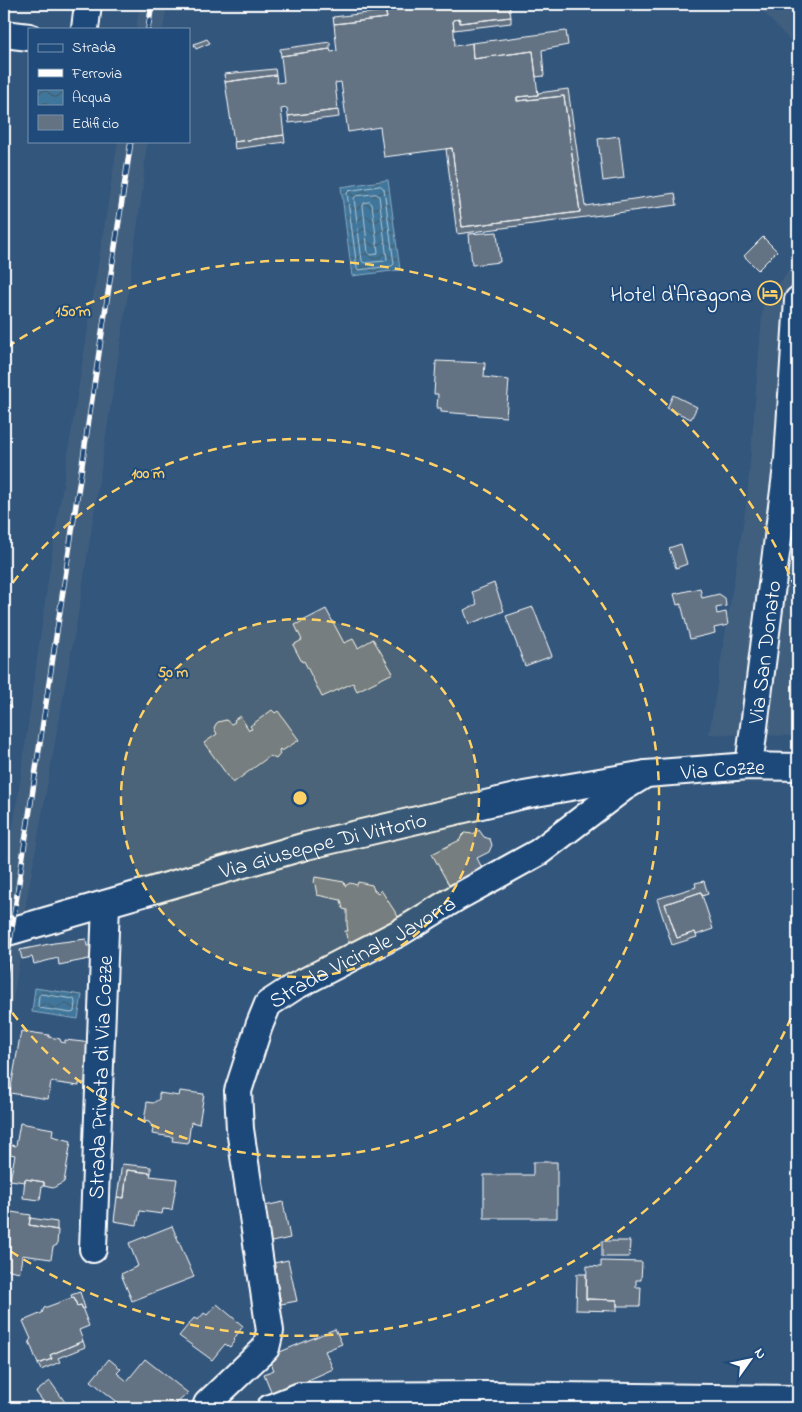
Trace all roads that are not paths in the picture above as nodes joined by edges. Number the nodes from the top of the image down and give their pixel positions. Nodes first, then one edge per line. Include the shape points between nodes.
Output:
1 (88, 4) edge
2 (85, 28) edge
3 (4, 34) edge
4 (28, 37) edge
5 (798, 300) edge
6 (749, 766) junction
7 (798, 767) edge
8 (646, 774) junction
9 (106, 904) junction
10 (4, 933) edge
11 (93, 1249) dead end
12 (798, 1398) edge
13 (489, 1402) edge
14 (206, 1408) edge
15 (270, 1408) edge

1 - 2 street
3 - 4 street
5 - 6 street, Via San Donato via 788,459
6 - 7 street, Via Cozze
6 - 8 street, Via Cozze
8 - 9 street, Via Giuseppe Di Vittorio via 524,795 306,846
8 - 14 street, Strada Vicinale Javorra via 539,852 268,1004 238,1091 240,1129 270,1331 266,1348
9 - 10 street, Via Giuseppe Di Vittorio
9 - 11 street, Strada Privata di Via Cozze
12 - 13 street
13 - 15 street via 300,1396

